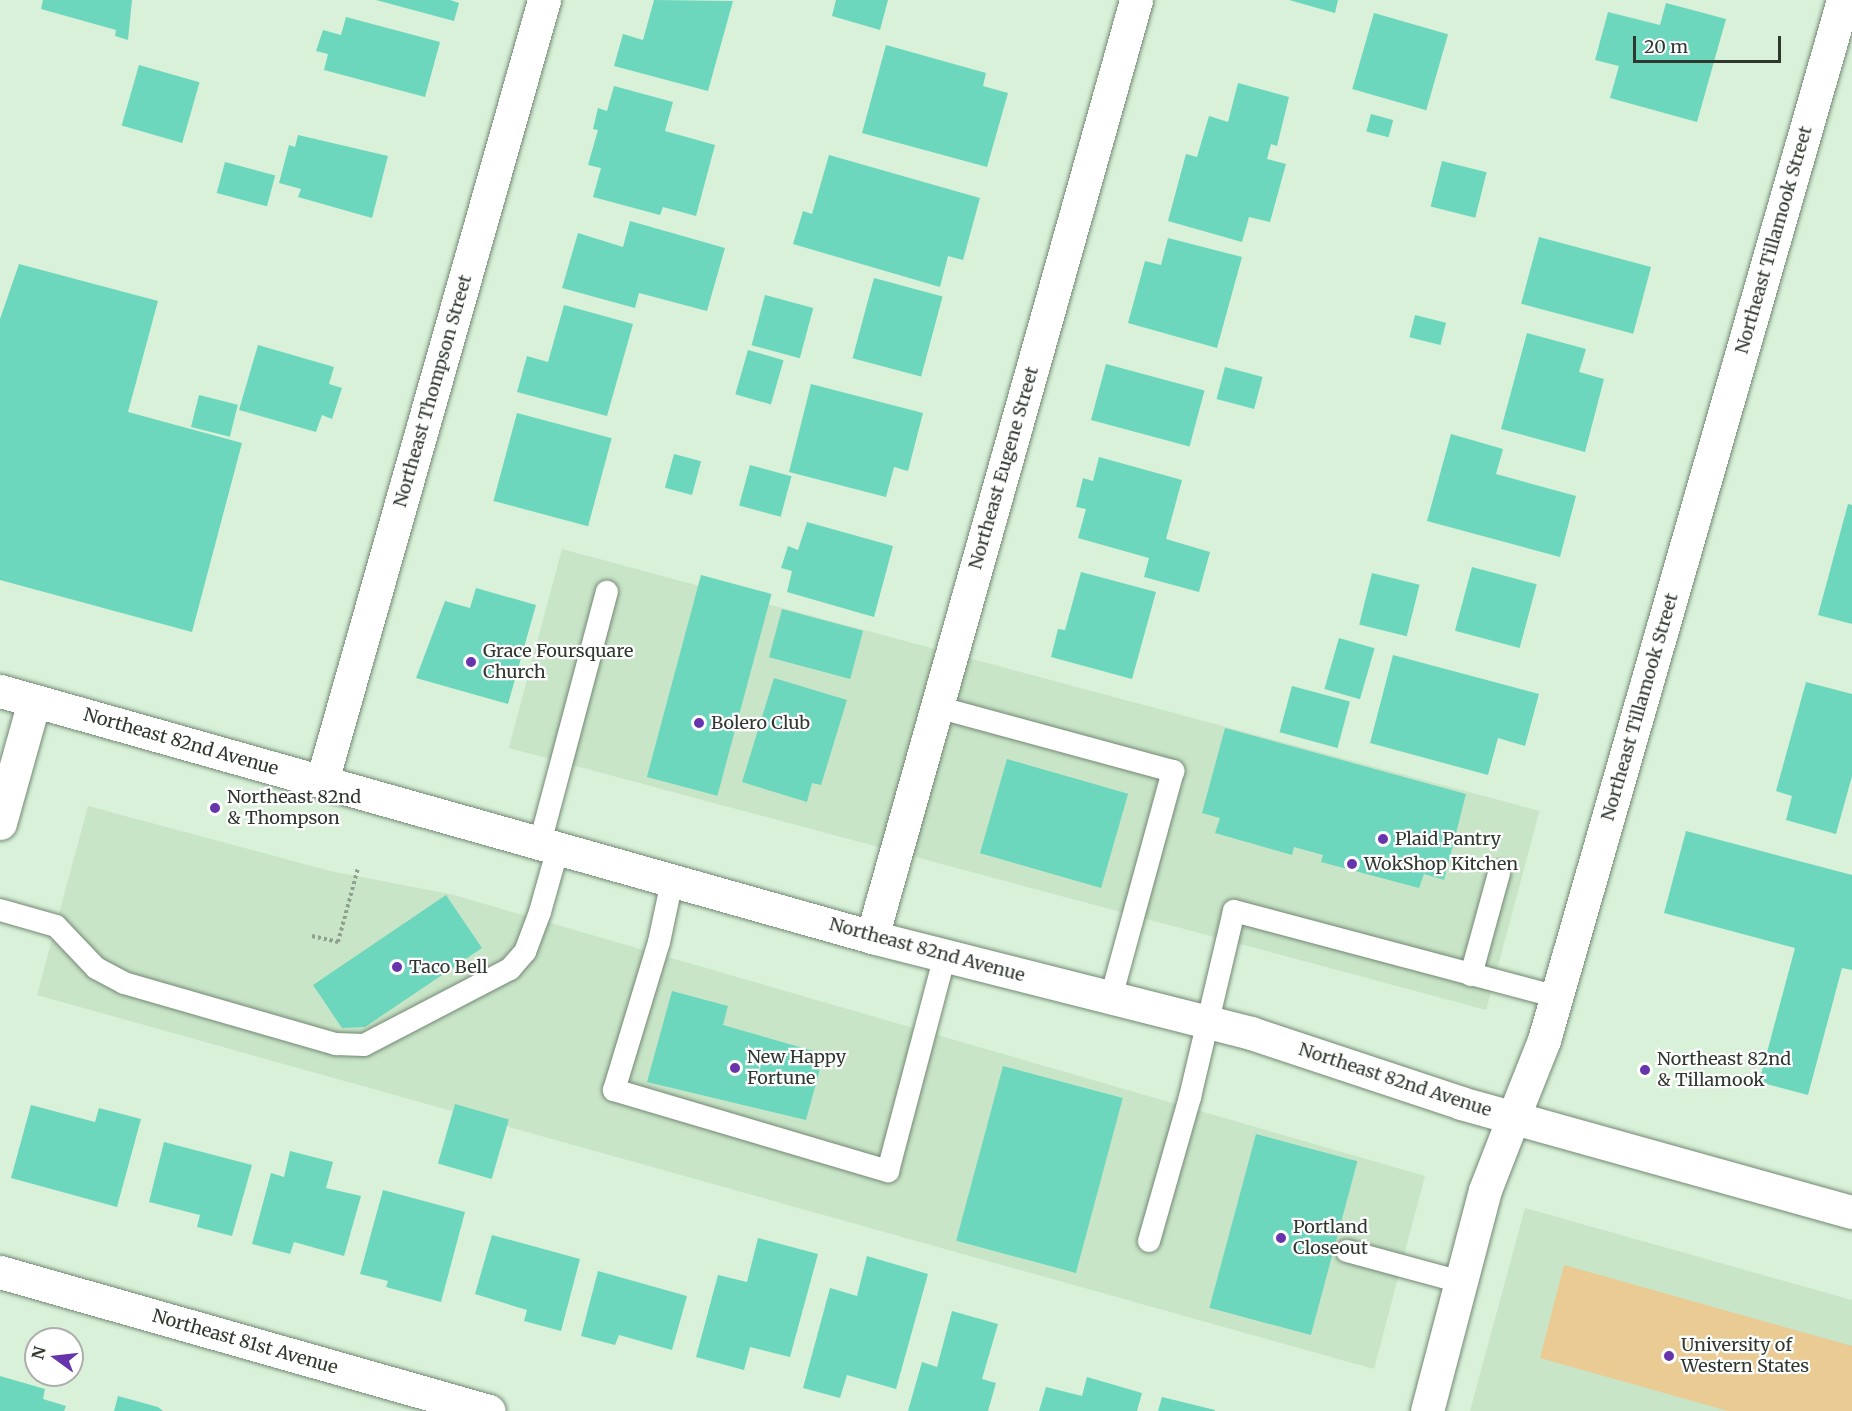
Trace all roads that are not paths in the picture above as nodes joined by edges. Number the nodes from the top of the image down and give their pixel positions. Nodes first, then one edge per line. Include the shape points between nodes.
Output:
1 (544, 0) edge
2 (1136, 0) edge
3 (1843, 0) edge
4 (607, 592) dead end
5 (0, 691) edge
6 (34, 701) junction
7 (937, 707) junction
8 (322, 781) junction
9 (0, 823) edge
10 (549, 846) junction
11 (1499, 873) dead end
12 (672, 881) junction
13 (0, 910) edge
14 (872, 937) junction
15 (945, 955) junction
16 (1471, 975) junction
17 (1111, 997) junction
18 (1557, 997) junction
19 (1205, 1021) junction
20 (1514, 1118) junction
21 (1852, 1212) edge
22 (1149, 1241) dead end
23 (1347, 1251) dead end
24 (0, 1272) edge
25 (1461, 1282) junction
26 (489, 1411) edge
27 (1427, 1411) edge

1 - 8 street, Northeast Thompson Street
2 - 7 street, Northeast Eugene Street
3 - 18 street, Northeast Tillamook Street
4 - 10 lane
5 - 6 street, Northeast 82nd Avenue
6 - 8 street, Northeast 82nd Avenue
6 - 9 street
7 - 14 street, Northeast Eugene Street
7 - 17 lane via 1173,771
8 - 10 street, Northeast 82nd Avenue
10 - 12 street, Northeast 82nd Avenue
10 - 13 lane via 537,922 525,952 510,969 364,1045 336,1044 124,983 96,968 56,926
11 - 16 lane
12 - 14 street, Northeast 82nd Avenue
12 - 15 lane via 659,942 614,1090 888,1171
14 - 15 street, Northeast 82nd Avenue
15 - 17 street, Northeast 82nd Avenue
16 - 18 lane
16 - 19 lane via 1234,911
17 - 19 street, Northeast 82nd Avenue
18 - 20 street, Northeast Tillamook Street
19 - 20 street, Northeast 82nd Avenue
19 - 22 lane via 1190,1096
20 - 21 street, Northeast 82nd Avenue
20 - 25 street, Northeast Tillamook Street via 1485,1190
23 - 25 lane
24 - 26 street, Northeast 81st Avenue
25 - 27 street, Northeast Tillamook Street

